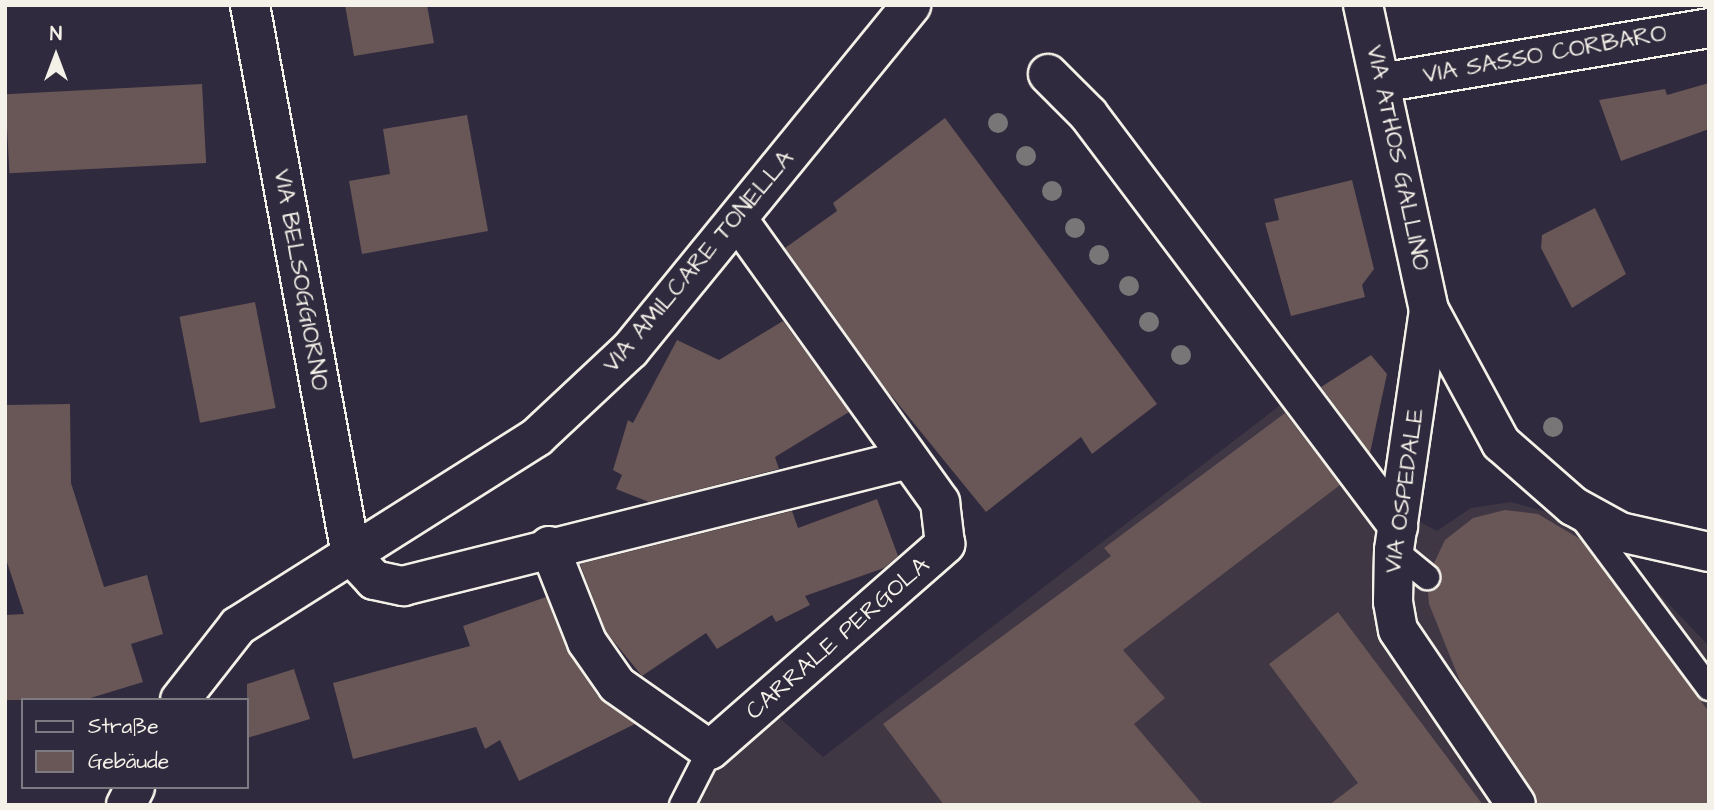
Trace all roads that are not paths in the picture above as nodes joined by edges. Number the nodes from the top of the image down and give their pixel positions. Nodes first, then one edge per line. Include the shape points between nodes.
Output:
1 (250, 5) edge
2 (911, 5) edge
3 (1363, 5) edge
4 (1709, 28) edge
5 (1048, 74) dead end
6 (1381, 83) junction
7 (738, 220) junction
8 (1429, 310) junction
9 (905, 460) junction
10 (1573, 506) junction
11 (1396, 538) junction
12 (549, 546) junction
13 (1709, 552) edge
14 (351, 555) junction
15 (1427, 577) dead end
16 (1709, 688) edge
17 (182, 698) edge
18 (709, 750) junction
19 (134, 789) edge
20 (1516, 804) edge
21 (126, 805) edge
22 (682, 805) edge

1 - 14 street, VIA BELSOGGIORNO
2 - 7 street, VIA AMILCARE TONELLA
3 - 6 street, VIA ATHOS GALLINO
4 - 6 street, VIA SASSO CORBARO
5 - 11 street via 1088,114
6 - 8 street, VIA ATHOS GALLINO
7 - 9 street
7 - 14 street, VIA AMILCARE TONELLA via 630,350 537,437
8 - 10 street via 1501,443
8 - 11 street, VIA OSPEDALE
9 - 12 street
9 - 18 street, CARRALE PERGOLA via 940,502 945,544
10 - 13 street via 1620,532
10 - 16 lane
11 - 15 lane
11 - 20 street, VIA OSPEDALE via 1398,631
12 - 14 street via 403,586 374,580
12 - 18 street via 587,642 617,685
14 - 17 street, VIA AMILCARE TONELLA via 238,626
18 - 22 lane
19 - 21 street

